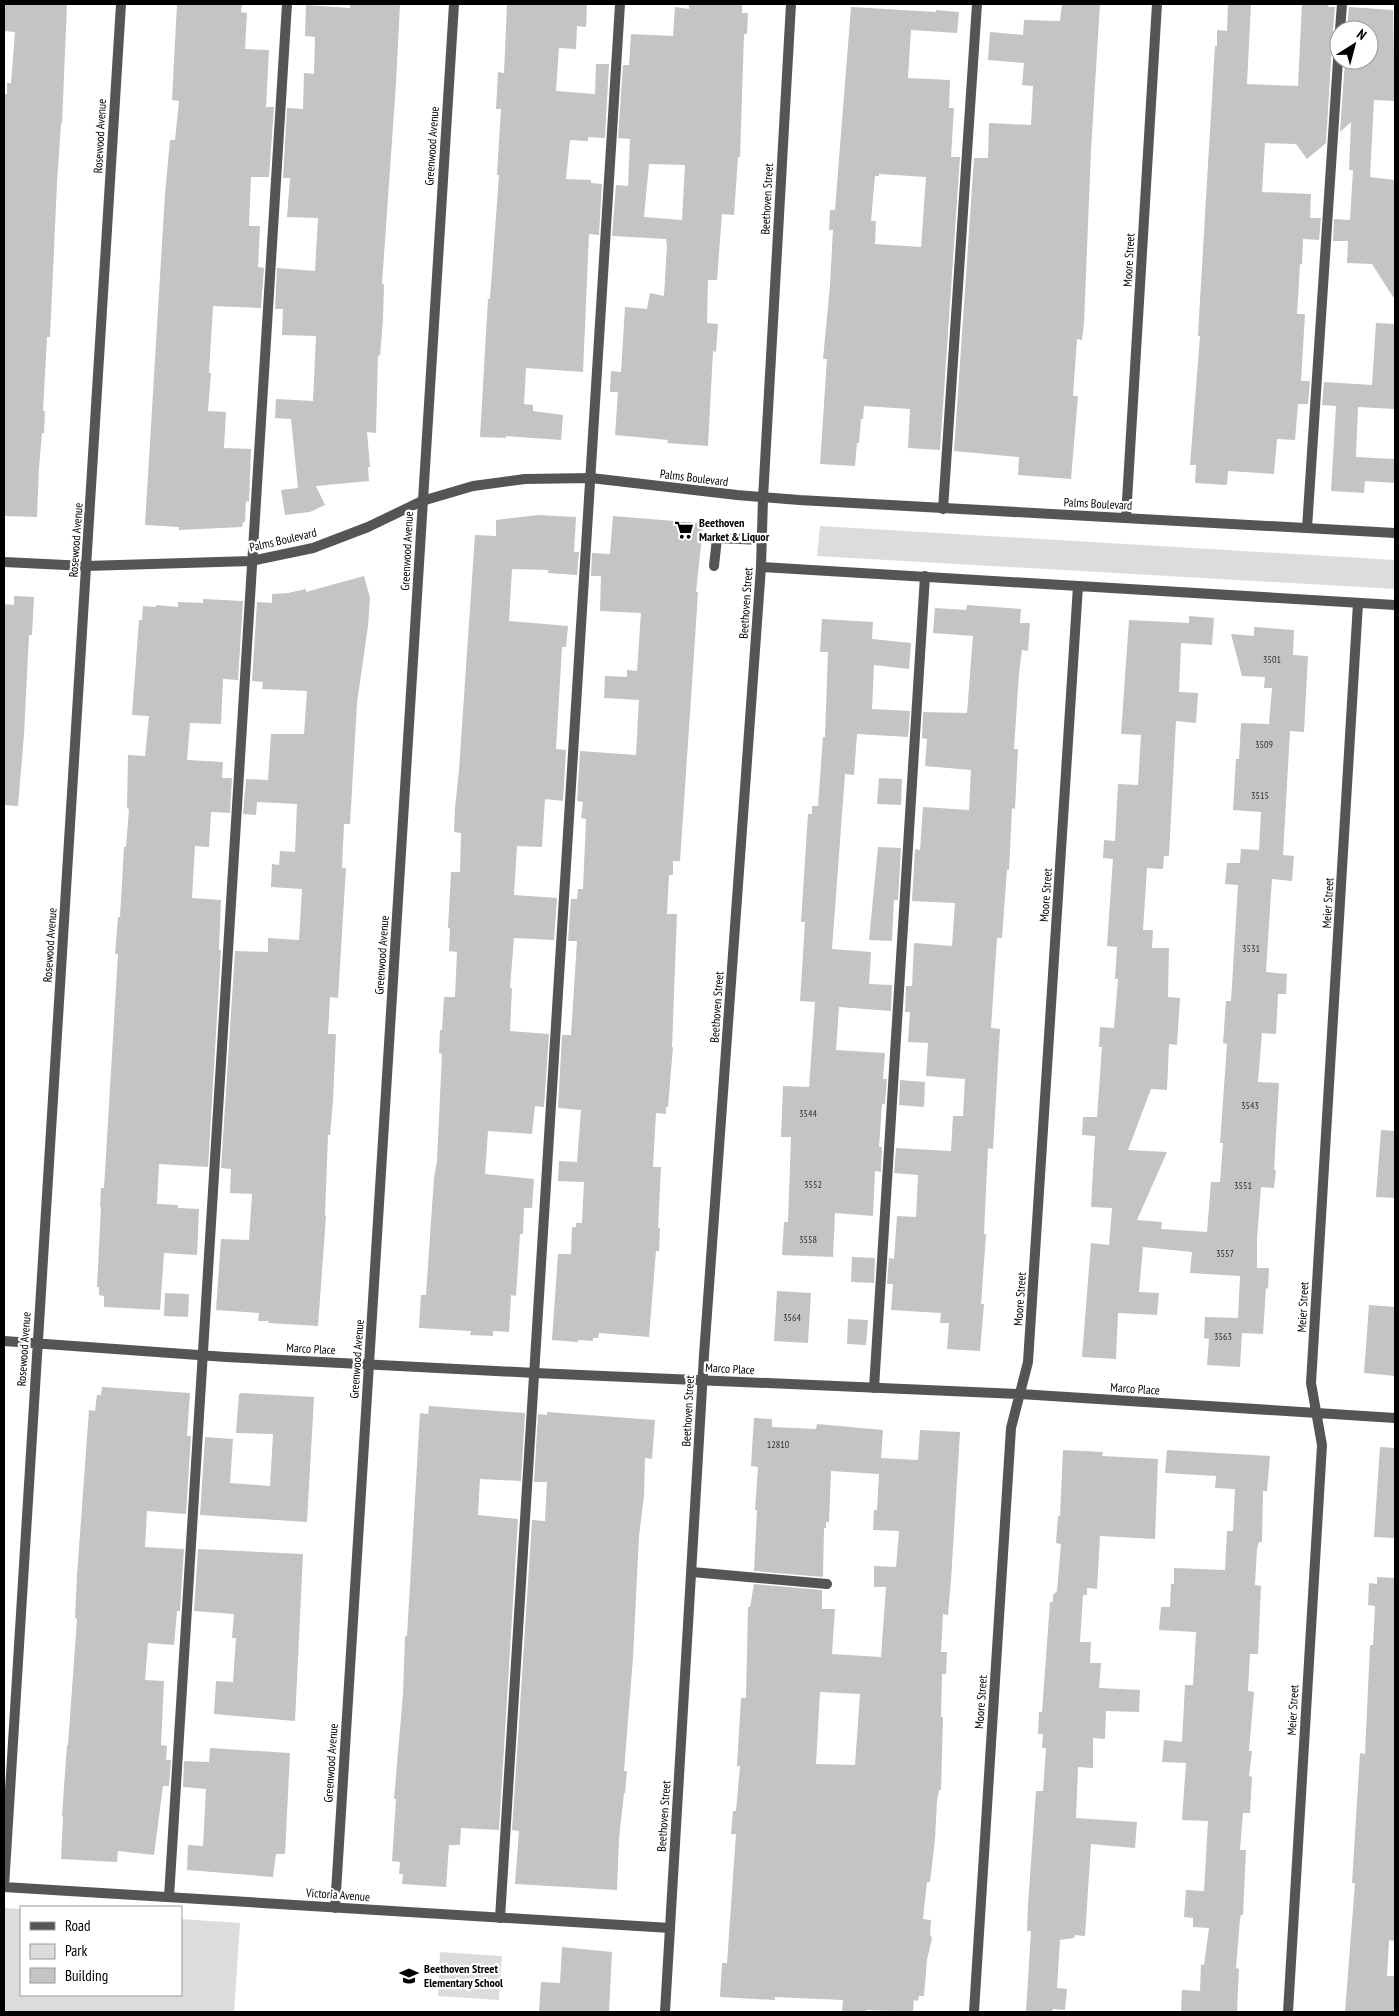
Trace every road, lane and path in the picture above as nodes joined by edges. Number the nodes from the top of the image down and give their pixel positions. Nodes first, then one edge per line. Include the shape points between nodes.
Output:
1 (121, 4) edge
2 (287, 4) edge
3 (454, 4) edge
4 (620, 4) edge
5 (791, 4) edge
6 (977, 4) edge
7 (1157, 4) edge
8 (1342, 4) edge
9 (1341, 20) edge
10 (1337, 70) edge
11 (591, 478) junction
12 (763, 498) junction
13 (422, 501) junction
14 (944, 509) junction
15 (1126, 517) junction
16 (1307, 528) junction
17 (1395, 533) edge
18 (762, 540) junction
19 (251, 561) junction
20 (4, 562) edge
21 (86, 566) junction
22 (714, 566) dead end
23 (761, 567) junction
24 (925, 576) junction
25 (1078, 586) junction
26 (1358, 602) junction
27 (1395, 605) edge
28 (4, 1341) edge
29 (37, 1343) junction
30 (203, 1355) junction
31 (369, 1364) junction
32 (535, 1373) junction
33 (702, 1380) junction
34 (874, 1388) junction
35 (1020, 1394) junction
36 (1317, 1414) junction
37 (1395, 1418) edge
38 (692, 1572) junction
39 (827, 1584) dead end
40 (4, 1887) edge
41 (169, 1897) junction
42 (334, 1908) junction
43 (500, 1918) junction
44 (670, 1928) junction
45 (665, 2012) edge
46 (974, 2012) edge
47 (1288, 2012) edge

1 - 21 street, Rosewood Avenue
2 - 19 street
3 - 13 street, Greenwood Avenue
4 - 11 street
5 - 12 street, Beethoven Street
6 - 14 street
7 - 15 street, Moore Street
8 - 9 street
10 - 16 street
11 - 12 street, Palms Boulevard
11 - 13 street, Palms Boulevard via 525,479 473,486
11 - 32 street
12 - 14 street, Palms Boulevard
12 - 18 street, Beethoven Street
13 - 19 street, Palms Boulevard via 313,548
13 - 31 street, Greenwood Avenue
14 - 15 street, Palms Boulevard
15 - 16 street, Palms Boulevard
16 - 17 street, Palms Boulevard
18 - 22 street via 717,538
18 - 23 street, Beethoven Street
19 - 21 street, Palms Boulevard
19 - 30 street
20 - 21 street, Palms Boulevard
21 - 29 street, Rosewood Avenue
23 - 24 street
23 - 33 street, Beethoven Street
24 - 25 street
24 - 34 street
25 - 26 street
25 - 35 street, Moore Street via 1028,1362
26 - 27 street
26 - 36 street, Meier Street via 1311,1383
28 - 29 street, Marco Place
29 - 30 street, Marco Place
29 - 40 street, Rosewood Avenue
30 - 31 street, Marco Place
30 - 41 street
31 - 32 street, Marco Place
31 - 42 street, Greenwood Avenue
32 - 33 street, Marco Place
32 - 43 street
33 - 34 street, Marco Place
33 - 38 street, Beethoven Street
34 - 35 street, Marco Place
35 - 36 street, Marco Place
35 - 46 street, Moore Street via 1011,1428
36 - 37 street, Marco Place
36 - 47 street, Meier Street via 1322,1446
38 - 39 street
38 - 44 street, Beethoven Street
40 - 41 street, Victoria Avenue
41 - 42 street, Victoria Avenue
42 - 43 street, Victoria Avenue
43 - 44 street, Victoria Avenue
44 - 45 street, Beethoven Street

